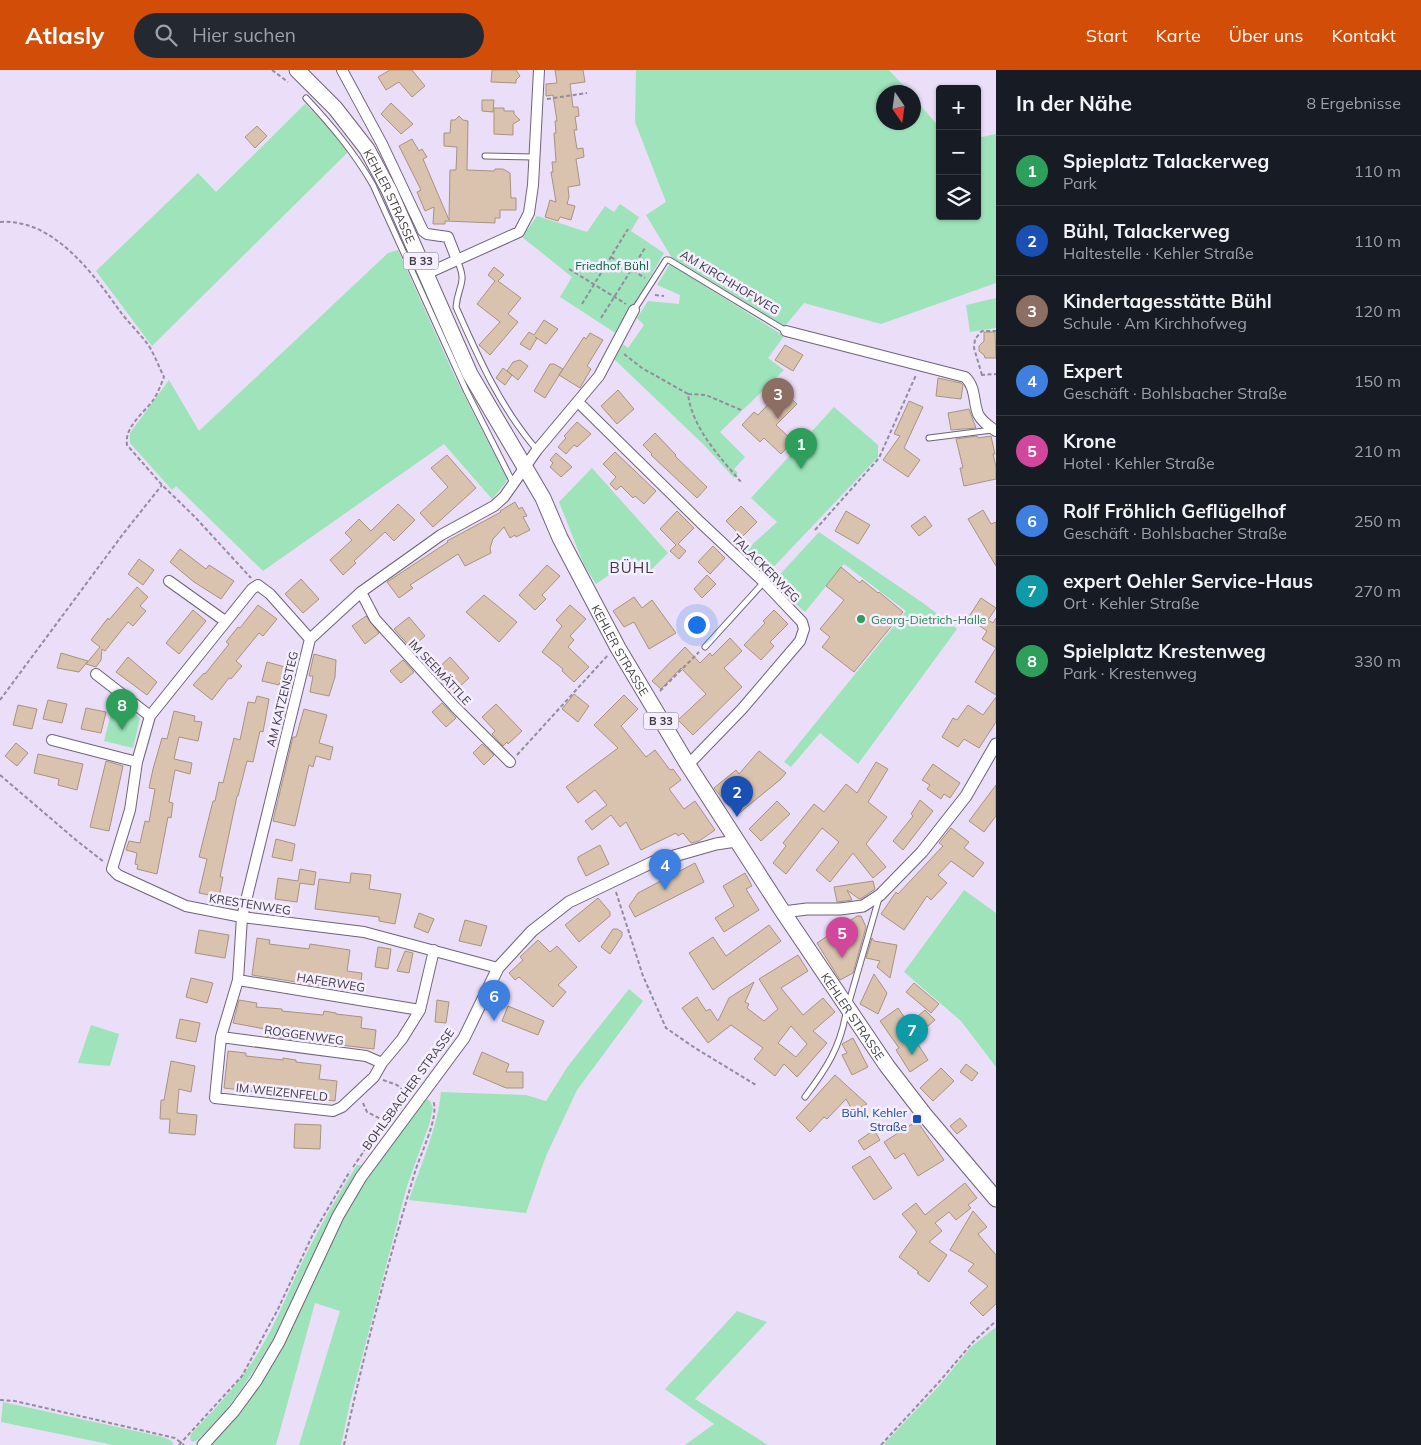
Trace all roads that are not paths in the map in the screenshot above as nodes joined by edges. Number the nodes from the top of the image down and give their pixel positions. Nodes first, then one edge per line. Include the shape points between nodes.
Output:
1 (539, 70) edge
2 (344, 73) edge
3 (294, 77) edge
4 (306, 98) dead end
5 (485, 156) dead end
6 (535, 157) junction
7 (457, 260) junction
8 (426, 274) junction
9 (634, 310) joint
10 (786, 331) joint
11 (578, 402) junction
12 (995, 430) edge
13 (929, 438) dead end
14 (537, 450) junction
15 (524, 467) junction
16 (513, 483) junction
17 (169, 581) dead end
18 (764, 582) junction
19 (361, 592) junction
20 (225, 621) junction
21 (310, 639) junction
22 (705, 647) road end
23 (96, 674) dead end
24 (150, 716) junction
25 (52, 740) dead end
26 (996, 744) edge
27 (137, 762) junction
28 (510, 762) road end
29 (688, 764) junction
30 (736, 841) junction
31 (880, 895) junction
32 (783, 912) junction
33 (242, 917) junction
34 (434, 950) junction
35 (498, 968) junction
36 (238, 980) junction
37 (847, 1006) junction
38 (420, 1010) junction
39 (221, 1037) junction
40 (382, 1064) junction
41 (805, 1097) dead end
42 (996, 1199) edge
43 (203, 1445) edge

1 - 6 street
2 - 7 street, KEHLER STRASSE via 423,231 448,237
3 - 8 main road, KEHLER STRASSE / B 33 via 311,82 367,149 390,190
4 - 16 lane via 342,137 373,185 466,390
5 - 6 lane
6 - 7 street via 529,213 519,232
7 - 8 street
7 - 14 lane, KEHLER STRASSE via 463,281 456,307 496,393 519,430
8 - 15 main road, KEHLER STRASSE / B 33 via 470,374
9 - 10 lane, AM KIRCHHOFWEG via 669,260
9 - 11 street, AM KIRCHHOFWEG via 599,376
10 - 12 street, AM KIRCHHOFWEG via 965,377 972,386 978,414
11 - 14 street, AM KIRCHHOFWEG
11 - 18 street, TALACKERWEG
12 - 13 lane
14 - 15 street, AM KIRCHHOFWEG
15 - 16 street, AM KATZENSTEG
15 - 29 main road, KEHLER STRASSE / B 33 via 543,498 560,538 618,648
16 - 19 street, AM KATZENSTEG via 494,506 441,535
17 - 20 street
18 - 22 lane
18 - 29 street, TALACKERWEG via 802,622 804,630 800,640 742,709
19 - 21 street, AM KATZENSTEG
19 - 28 street, IM SEEMÄTTLE via 375,619
20 - 21 street via 258,585
20 - 24 street
21 - 33 street, AM KATZENSTEG
23 - 24 street
24 - 27 street
25 - 27 street
26 - 31 street via 966,796 922,852
27 - 33 street, KRESTENWEG via 130,810 112,869 186,906
29 - 30 main road, KEHLER STRASSE / B 33
30 - 32 main road, KEHLER STRASSE / B 33
30 - 35 street, BOHLSBACHER STRASSE via 653,862 569,902 532,930
31 - 32 street via 863,906
31 - 37 lane
32 - 37 main road, KEHLER STRASSE / B 33
33 - 34 street, KRESTENWEG via 364,932
33 - 36 street, IM WEIZENFELD
34 - 35 street, KRESTENWEG
34 - 38 street, IM WEIZENFELD
35 - 43 street, BOHLSBACHER STRASSE via 464,1038 361,1177 338,1216 279,1342 260,1374 234,1411
36 - 38 street, HAFERWEG
36 - 39 street, IM WEIZENFELD
37 - 41 lane via 843,1032 830,1062
37 - 42 main road, KEHLER STRASSE / B 33 via 924,1114
38 - 40 street, IM WEIZENFELD
39 - 40 street, ROGGENWEG via 366,1056
39 - 40 street, IM WEIZENFELD via 215,1098 333,1110 342,1107 374,1077

